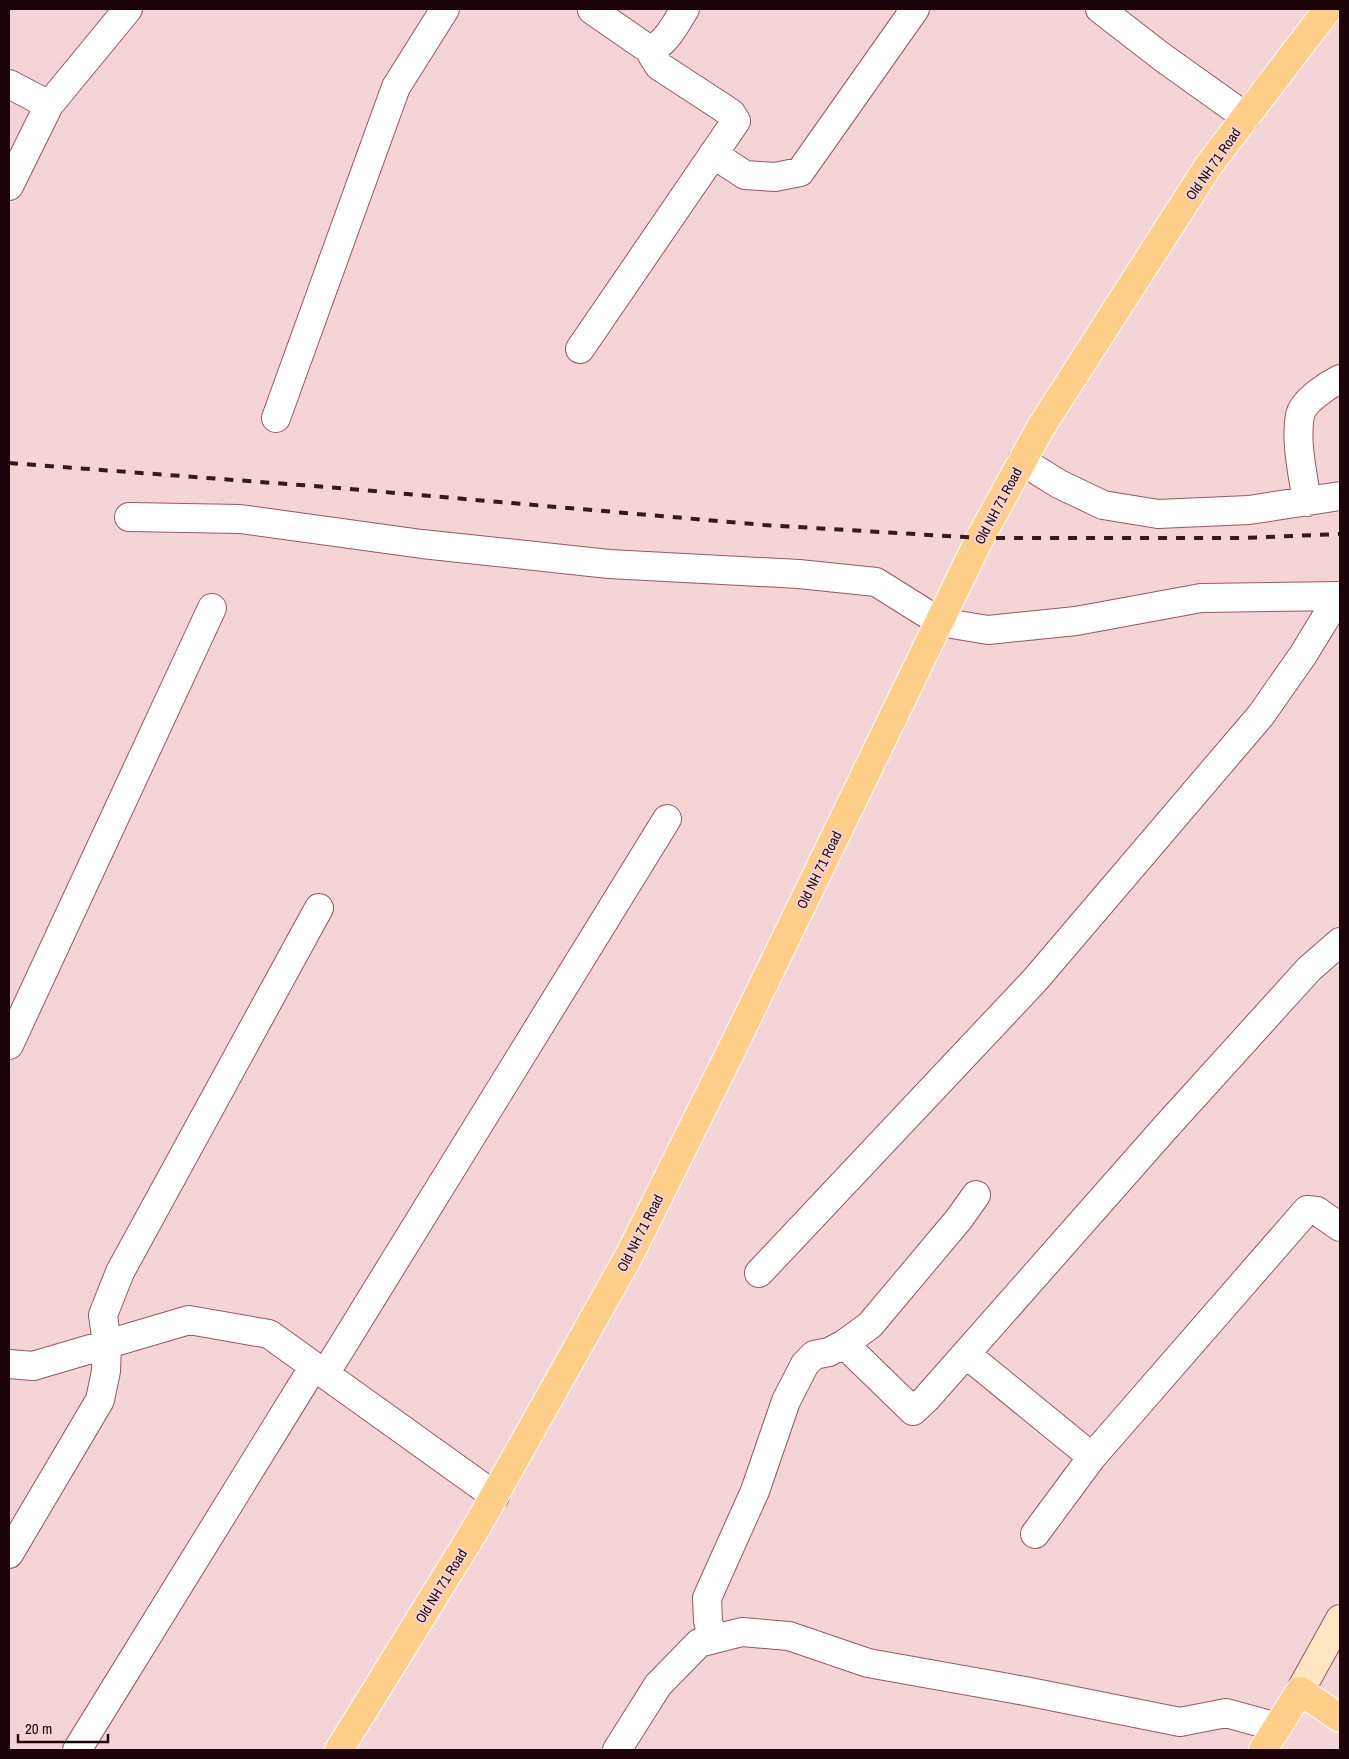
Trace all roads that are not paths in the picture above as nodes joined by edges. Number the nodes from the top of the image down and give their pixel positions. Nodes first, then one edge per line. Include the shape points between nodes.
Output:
1 (128, 9) edge
2 (445, 9) edge
3 (685, 9) edge
4 (915, 9) edge
5 (1100, 9) edge
6 (1328, 9) edge
7 (592, 10) dead end
8 (652, 48) junction
9 (9, 84) edge
10 (49, 105) junction
11 (1246, 117) junction
12 (713, 154) junction
13 (9, 186) edge
14 (580, 349) dead end
15 (1340, 379) edge
16 (276, 418) dead end
17 (1022, 461) junction
18 (1340, 496) edge
19 (1306, 502) junction
20 (129, 517) dead end
21 (1340, 596) edge
22 (212, 608) dead end
23 (940, 622) junction
24 (666, 819) dead end
25 (319, 908) dead end
26 (1340, 942) edge
27 (9, 1045) edge
28 (976, 1195) dead end
29 (1340, 1226) edge
30 (758, 1273) dead end
31 (107, 1344) junction
32 (844, 1344) junction
33 (966, 1354) junction
34 (9, 1364) edge
35 (319, 1370) junction
36 (1092, 1457) junction
37 (495, 1496) junction
38 (1035, 1534) dead end
39 (9, 1554) edge
40 (1340, 1619) edge
41 (713, 1639) junction
42 (1300, 1691) junction
43 (1340, 1718) edge
44 (1277, 1727) junction
45 (77, 1750) edge
46 (340, 1750) edge
47 (617, 1750) edge
48 (1263, 1750) edge

1 - 10 street
2 - 16 street via 396,87
3 - 8 street via 671,31
4 - 12 street via 800,172 775,176 745,175
5 - 11 street
6 - 11 main road, Old NH 71 Road
7 - 8 street via 644,46
8 - 12 street via 652,55 659,66 731,113 736,120
9 - 10 street
10 - 13 street
11 - 17 main road, Old NH 71 Road via 1210,165
12 - 14 street
15 - 19 street via 1313,397 1300,414 1299,446
17 - 19 street via 1059,484 1103,505 1158,514 1249,510
17 - 23 main road, Old NH 71 Road
18 - 19 street
20 - 23 street via 240,519 422,544 609,564 799,574 876,582
21 - 23 street via 1202,598 1076,621 988,630
21 - 30 street via 1261,715 1041,973
22 - 27 street
23 - 37 main road, Old NH 71 Road via 630,1254
24 - 35 street
25 - 31 street via 120,1272 103,1315
26 - 33 street via 1302,976
28 - 32 street via 870,1325
29 - 36 street via 1316,1211 1307,1210
31 - 34 street via 33,1366
31 - 35 street via 189,1320 269,1334
31 - 39 street via 100,1400
32 - 33 street via 913,1411
32 - 41 street via 814,1355 805,1364 786,1401 755,1490 707,1598
33 - 36 street
35 - 37 street
35 - 45 street
36 - 38 street
37 - 46 main road, Old NH 71 Road
40 - 42 main road
41 - 44 street via 742,1632 789,1636 868,1663 1025,1690 1180,1722 1226,1713
41 - 47 street via 699,1643 658,1684
42 - 43 main road
42 - 44 main road
44 - 48 main road

